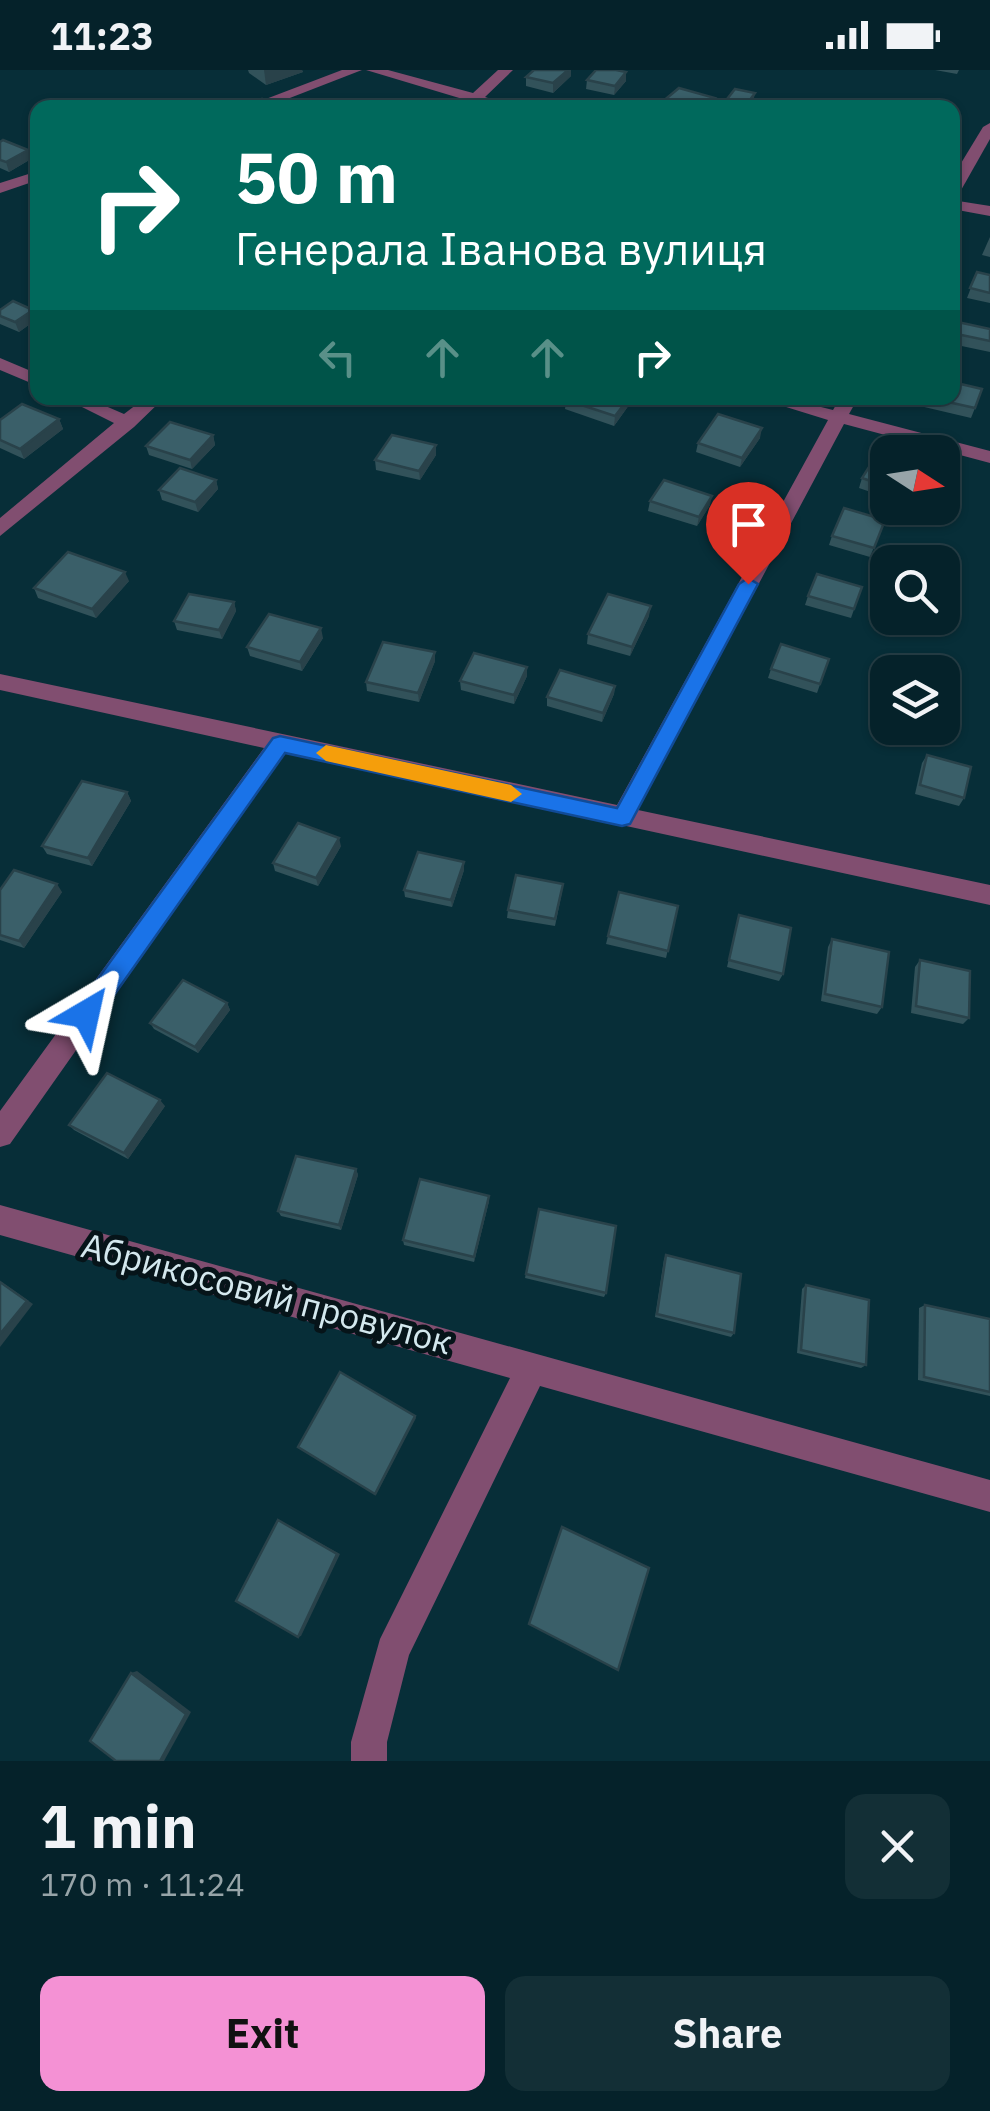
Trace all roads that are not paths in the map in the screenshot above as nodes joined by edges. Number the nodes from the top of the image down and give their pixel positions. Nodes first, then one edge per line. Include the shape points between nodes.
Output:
1 (355, 70) edge
2 (373, 70) edge
3 (506, 70) edge
4 (271, 100) edge
5 (458, 100) edge
6 (473, 100) edge
7 (990, 127) edge
8 (960, 178) edge
9 (30, 179) edge
10 (0, 188) edge
11 (960, 206) edge
12 (990, 212) edge
13 (0, 363) edge
14 (30, 377) edge
15 (88, 405) edge
16 (148, 405) edge
17 (792, 405) edge
18 (846, 405) edge
19 (839, 418) junction
20 (128, 424) junction
21 (990, 457) edge
22 (0, 529) edge
23 (0, 682) edge
24 (280, 744) junction
25 (622, 818) junction
26 (990, 895) edge
27 (0, 1134) edge
28 (0, 1220) edge
29 (534, 1366) junction
30 (990, 1496) edge
31 (369, 1761) edge

1 - 4 street
2 - 5 street
3 - 6 street
7 - 8 street
9 - 10 street
11 - 12 street
13 - 14 street
15 - 20 street
16 - 20 street
17 - 19 street
18 - 19 street
19 - 21 street
19 - 25 street
20 - 22 street
23 - 24 street
24 - 25 street
24 - 27 street
25 - 26 street
28 - 29 street, Абрикосовий провулок
29 - 30 street, Абрикосовий провулок
29 - 31 street via 392,1651

